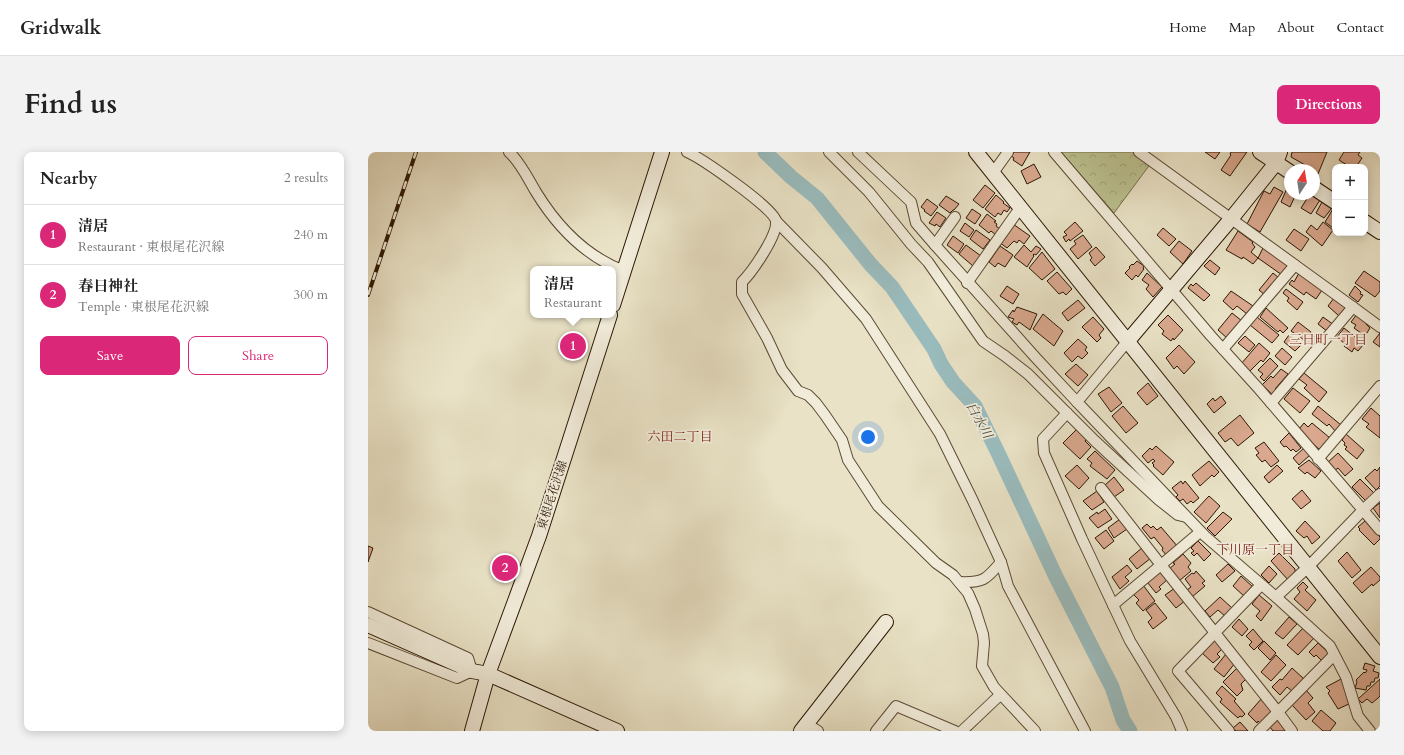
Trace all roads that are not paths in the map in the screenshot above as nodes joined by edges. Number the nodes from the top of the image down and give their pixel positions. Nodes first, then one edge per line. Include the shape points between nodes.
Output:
1 (509, 152) edge
2 (662, 152) edge
3 (686, 152) edge
4 (829, 152) edge
5 (858, 152) edge
6 (976, 152) edge
7 (1008, 152) edge
8 (1054, 152) edge
9 (1139, 152) edge
10 (1260, 152) edge
11 (1278, 157) edge
12 (993, 173) junction
13 (1320, 192) edge
14 (1332, 200) edge
15 (1020, 208) junction
16 (955, 217) dead end
17 (1231, 219) junction
18 (776, 221) junction
19 (1368, 224) edge
20 (1380, 232) edge
21 (935, 245) junction
22 (1296, 265) junction
23 (613, 266) edge
24 (616, 267) edge
25 (624, 270) junction
26 (967, 283) junction
27 (1173, 290) junction
28 (616, 295) edge
29 (1353, 307) junction
30 (609, 318) edge
31 (1380, 327) edge
32 (1127, 342) junction
33 (1223, 349) junction
34 (1380, 386) edge
35 (1077, 402) junction
36 (1271, 403) junction
37 (1067, 413) junction
38 (1318, 459) junction
39 (1101, 488) dead end
40 (1380, 494) edge
41 (1362, 510) junction
42 (1186, 517) junction
43 (1380, 530) edge
44 (1200, 532) junction
45 (1001, 562) junction
46 (1161, 565) junction
47 (1308, 567) junction
48 (959, 582) junction
49 (1262, 585) junction
50 (1276, 597) junction
51 (1113, 605) junction
52 (368, 612) edge
53 (886, 622) dead end
54 (368, 625) edge
55 (1215, 633) junction
56 (368, 643) edge
57 (1334, 655) junction
58 (1380, 657) edge
59 (472, 671) junction
60 (488, 674) junction
61 (1000, 695) junction
62 (1278, 712) junction
63 (809, 729) edge
64 (472, 731) edge
65 (617, 731) edge
66 (876, 731) edge
67 (955, 731) edge
68 (962, 731) edge
69 (1035, 731) edge
70 (1085, 731) edge
71 (1182, 731) edge
72 (1229, 731) edge
73 (1259, 731) edge
74 (1292, 731) edge
75 (1370, 731) edge

1 - 23 street via 526,173 550,212 577,243
2 - 25 street
3 - 18 street via 747,192 773,214
4 - 37 street via 869,192 928,262 983,341 1028,374
5 - 21 street via 911,202 916,223
6 - 12 street
7 - 12 street
8 - 27 street
9 - 17 street
10 - 11 street
11 - 17 street
12 - 15 street
13 - 14 street
15 - 26 street
15 - 32 street
16 - 21 street
17 - 22 street
17 - 27 street
18 - 45 street via 822,268 874,331 940,434
18 - 48 street via 775,231 766,248 742,282 742,294 749,308 782,370 798,391 816,403 825,415 842,440 851,465 878,506
19 - 20 street
21 - 26 street
22 - 29 street
22 - 33 street
24 - 25 street
25 - 28 street
26 - 35 street
27 - 32 street
27 - 33 street
29 - 31 street
29 - 36 street
30 - 60 street, 東根尾花沢線 via 539,536
32 - 35 street
32 - 47 street
33 - 36 street
34 - 38 street
35 - 42 street
36 - 38 street
37 - 42 street via 1159,500 1178,515
37 - 51 street via 1043,439 1044,453
38 - 41 street
39 - 46 street
40 - 41 street
41 - 43 street
41 - 47 street
42 - 44 street
44 - 46 street
44 - 49 street
45 - 48 street via 985,580
45 - 70 street via 1008,586
46 - 51 street
46 - 55 street
47 - 50 street
47 - 58 street
48 - 61 street via 968,593 983,634 982,666
49 - 50 street
49 - 55 street
50 - 57 street via 1330,646
51 - 71 street via 1130,641
52 - 59 street via 468,658
53 - 63 street
54 - 59 street
55 - 62 street
55 - 72 street via 1178,671
56 - 59 street via 457,678
57 - 62 street
57 - 75 street via 1346,677 1358,716
59 - 60 street
60 - 64 street, 東根尾花沢線
60 - 65 street
61 - 68 street
61 - 69 street
62 - 73 street
62 - 74 street
66 - 67 street via 896,706

